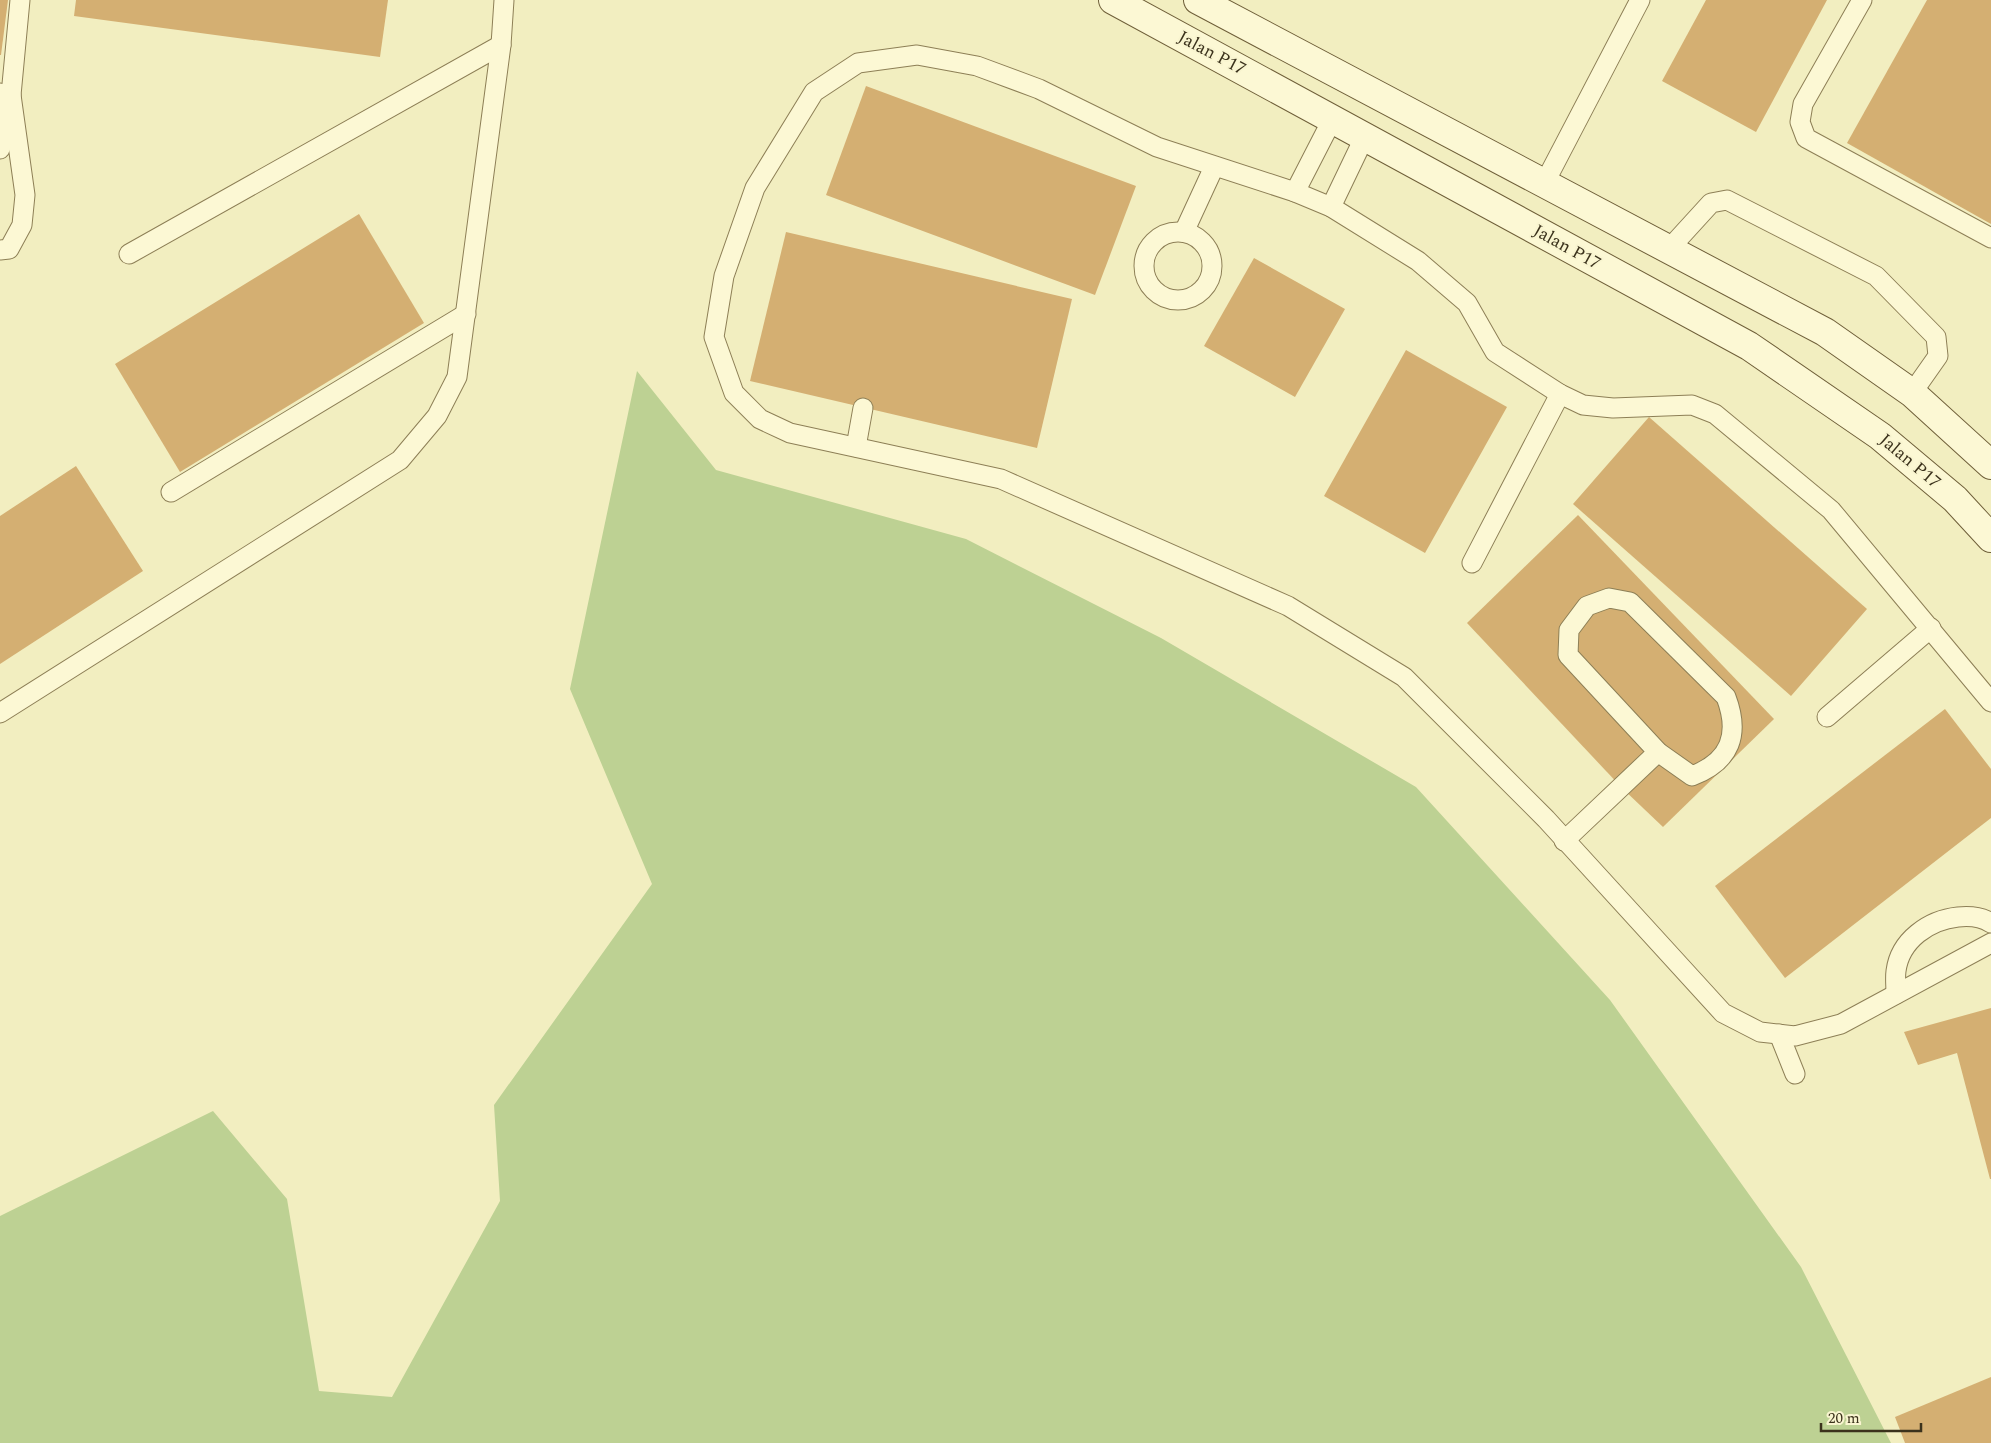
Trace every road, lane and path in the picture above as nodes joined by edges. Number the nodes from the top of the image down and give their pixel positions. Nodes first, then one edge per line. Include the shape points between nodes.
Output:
1 (20, 0) edge
2 (504, 0) edge
3 (1113, 0) edge
4 (1198, 0) edge
5 (1640, 0) edge
6 (1862, 0) edge
7 (501, 45) junction
8 (5, 94) edge
9 (1333, 118) junction
10 (1365, 136) junction
11 (0, 149) edge
12 (1214, 167) junction
13 (1545, 182) junction
14 (1295, 192) junction
15 (1332, 207) junction
16 (1184, 232) dead end
17 (1991, 238) edge
18 (1669, 249) junction
19 (0, 250) edge
20 (129, 254) dead end
21 (466, 314) junction
22 (1912, 393) junction
23 (1560, 394) junction
24 (863, 408) dead end
25 (856, 448) junction
26 (1991, 465) edge
27 (171, 492) dead end
28 (1991, 538) edge
29 (1472, 563) dead end
30 (1931, 628) junction
31 (1991, 702) edge
32 (0, 713) edge
33 (1827, 717) dead end
34 (1658, 752) junction
35 (1564, 841) junction
36 (1991, 923) edge
37 (1991, 943) edge
38 (1896, 994) junction
39 (1779, 1034) junction
40 (1795, 1074) dead end

1 - 8 lane
2 - 7 lane
3 - 9 street, Jalan P17
4 - 13 street
5 - 13 lane
6 - 17 lane via 1803,104 1800,122 1806,138
7 - 20 lane
7 - 21 lane
8 - 11 lane
8 - 19 lane via 25,195 22,225 8,249
9 - 10 street, Jalan P17
9 - 14 lane
10 - 15 lane
10 - 28 street, Jalan P17 via 1749,346 1880,436 1955,499
12 - 14 lane
12 - 16 lane
12 - 25 lane via 1157,147 1039,90 977,66 917,55 858,63 814,92 755,188 724,276 714,337 734,393 760,420 790,433
13 - 18 street
14 - 15 lane
15 - 23 lane via 1418,261 1467,303 1495,352
18 - 22 street via 1825,332
18 - 22 lane via 1711,203 1727,200 1876,276 1936,337 1938,356
21 - 27 lane
21 - 32 lane via 457,377 437,416 400,460
22 - 26 street
23 - 29 lane
23 - 30 lane via 1583,405 1613,408 1692,404 1715,414 1831,510
24 - 25 lane
25 - 35 lane via 1001,479 1288,606 1404,677
30 - 31 lane
30 - 33 lane
34 - 34 lane via 1568,655 1569,630 1587,606 1609,598 1630,602 1726,696 1734,731 1728,750 1706,770 1692,776
34 - 35 lane
35 - 39 lane via 1723,1013 1760,1032
36 - 38 lane via 1965,916 1941,919 1920,930 1905,948 1896,970
37 - 38 lane
38 - 39 lane via 1840,1024 1795,1036
39 - 40 lane

